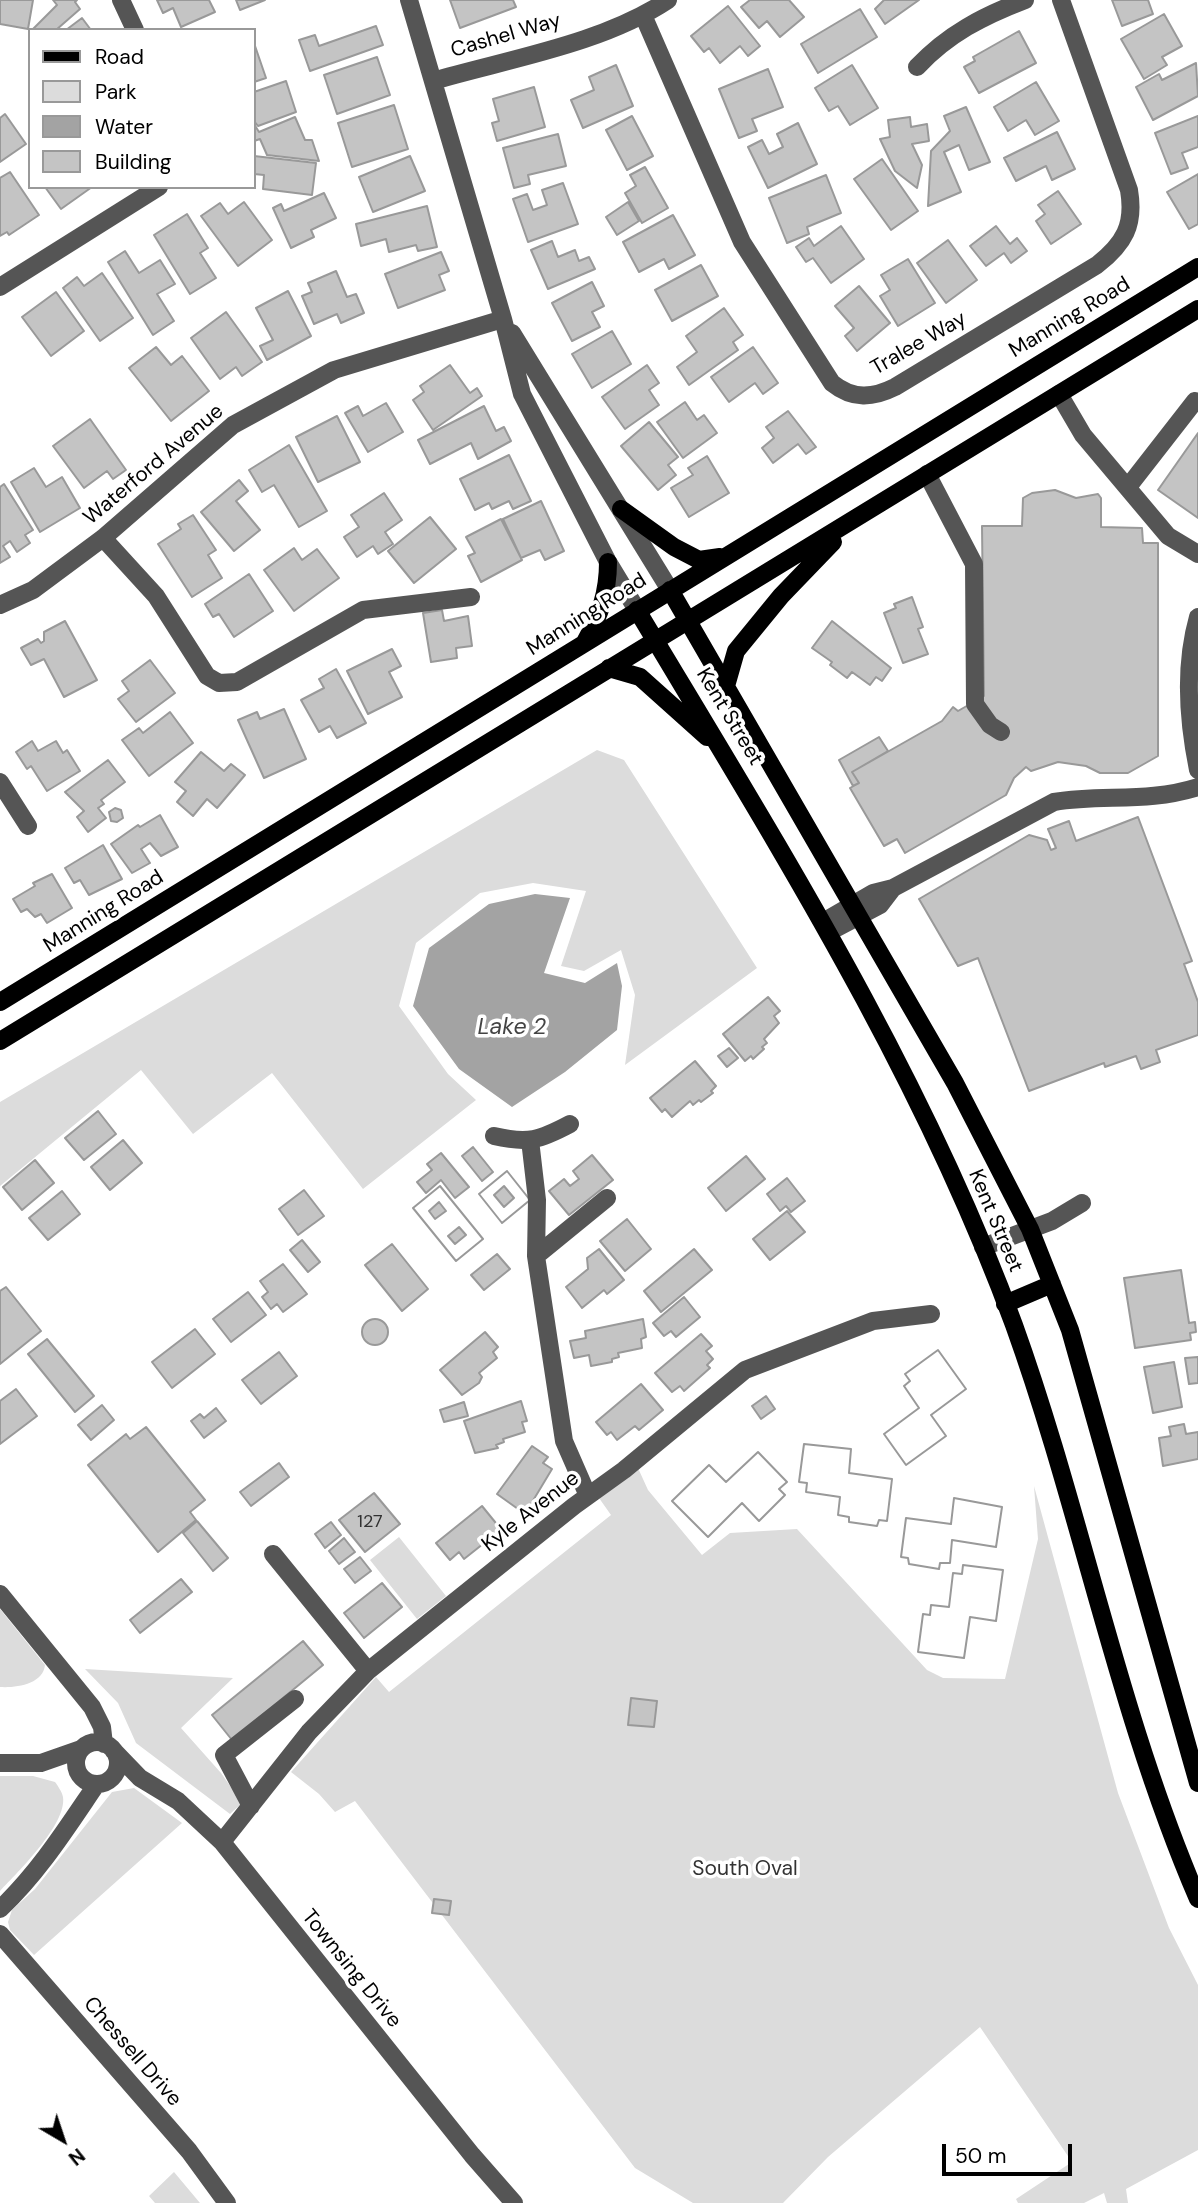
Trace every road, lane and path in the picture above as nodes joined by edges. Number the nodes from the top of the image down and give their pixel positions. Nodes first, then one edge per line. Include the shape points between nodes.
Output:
1 (121, 0) edge
2 (409, 0) edge
3 (668, 0) edge
4 (1025, 0) edge
5 (1061, 0) edge
6 (643, 15) junction
7 (134, 28) edge
8 (916, 67) dead end
9 (433, 81) junction
10 (156, 189) edge
11 (1198, 267) edge
12 (0, 287) edge
13 (1197, 313) edge
14 (503, 318) junction
15 (1059, 394) junction
16 (1195, 401) dead end
17 (927, 474) junction
18 (1128, 487) junction
19 (621, 509) junction
20 (850, 524) junction
21 (103, 538) junction
22 (1198, 554) edge
23 (725, 556) junction
24 (608, 562) junction
25 (670, 590) junction
26 (471, 597) dead end
27 (0, 605) edge
28 (637, 610) junction
29 (1198, 617) edge
30 (687, 620) junction
31 (654, 640) junction
32 (583, 645) junction
33 (609, 668) junction
34 (726, 685) junction
35 (1002, 732) dead end
36 (728, 757) junction
37 (1198, 770) edge
38 (0, 782) edge
39 (1198, 787) edge
40 (28, 826) dead end
41 (856, 910) junction
42 (826, 927) junction
43 (0, 1002) edge
44 (0, 1041) edge
45 (570, 1124) dead end
46 (494, 1136) dead end
47 (530, 1140) junction
48 (607, 1198) dead end
49 (1083, 1203) dead end
50 (1030, 1229) junction
51 (983, 1247) junction
52 (536, 1256) junction
53 (1052, 1284) junction
54 (1006, 1304) junction
55 (931, 1314) dead end
56 (588, 1496) junction
57 (273, 1554) dead end
58 (0, 1594) edge
59 (368, 1671) junction
60 (295, 1699) dead end
61 (108, 1747) junction
62 (81, 1749) junction
63 (0, 1763) edge
64 (41, 1763) junction
65 (139, 1778) junction
66 (96, 1781) junction
67 (1198, 1783) edge
68 (251, 1806) junction
69 (222, 1842) junction
70 (1198, 1899) edge
71 (0, 1909) edge
72 (0, 1934) edge
73 (227, 2203) edge
74 (514, 2203) edge

1 - 7 street
2 - 9 street
3 - 6 street, Cashel Way
4 - 8 street via 948,37
5 - 6 street, Tralee Way via 1129,190 1131,219 1123,241 1097,265 895,387 866,397 832,383 750,257
6 - 9 street, Cashel Way via 600,33
9 - 14 street
10 - 12 street
11 - 23 main road, Manning Road
13 - 15 main road
14 - 19 street
14 - 21 street, Waterford Avenue via 334,370 233,425
14 - 24 street via 522,394
15 - 17 main road
15 - 18 street via 1083,435
16 - 18 street
17 - 20 main road
17 - 35 street via 974,564 975,708
18 - 22 street via 1168,536
19 - 23 main road via 699,560
19 - 25 street
20 - 30 main road
20 - 34 main road via 736,651
21 - 26 street via 156,596 207,676 219,683 237,682 363,610
21 - 27 street, Waterford Avenue via 33,590
23 - 25 main road, Manning Road
24 - 28 street
24 - 32 main road via 608,586 600,615
25 - 28 main road, Manning Road
25 - 30 main road, Kent Street
28 - 31 main road, Kent Street
28 - 32 main road, Manning Road
29 - 37 street via 1191,640 1189,727
30 - 31 main road
30 - 34 main road, Kent Street
31 - 33 main road
31 - 36 main road, Kent Street
32 - 43 main road, Manning Road
33 - 36 main road via 640,677 658,690
33 - 44 main road
34 - 41 main road, Kent Street
36 - 42 main road, Kent Street
38 - 40 street
39 - 41 street via 1163,797 1083,797 1054,802 893,888 873,893
41 - 42 street
41 - 50 main road, Kent Street via 975,1119
42 - 51 main road, Kent Street via 912,1094
45 - 47 street via 542,1139
46 - 47 street
47 - 52 street via 537,1200
48 - 52 street
49 - 50 street
50 - 51 street
50 - 53 main road, Kent Street
51 - 54 main road, Kent Street
52 - 56 street via 564,1441
53 - 54 main road
53 - 67 main road, Kent Street via 1074,1343
54 - 70 main road, Kent Street via 1152,1781
55 - 56 street, Kyle Avenue via 873,1321 745,1370
56 - 59 street, Kyle Avenue
57 - 59 street
58 - 61 street via 92,1707
59 - 68 street, Kyle Avenue via 309,1732
60 - 68 street via 224,1755
61 - 62 street via 95,1742
61 - 65 street, Townsing Drive
61 - 66 street via 118,1761
62 - 64 street
62 - 66 street via 76,1767
63 - 64 street
64 - 66 street
65 - 66 street
65 - 69 street, Townsing Drive via 178,1801
66 - 71 street via 53,1848 23,1888
68 - 69 street, Kyle Avenue
69 - 74 street, Townsing Drive
72 - 73 street, Chessell Drive via 189,2151

